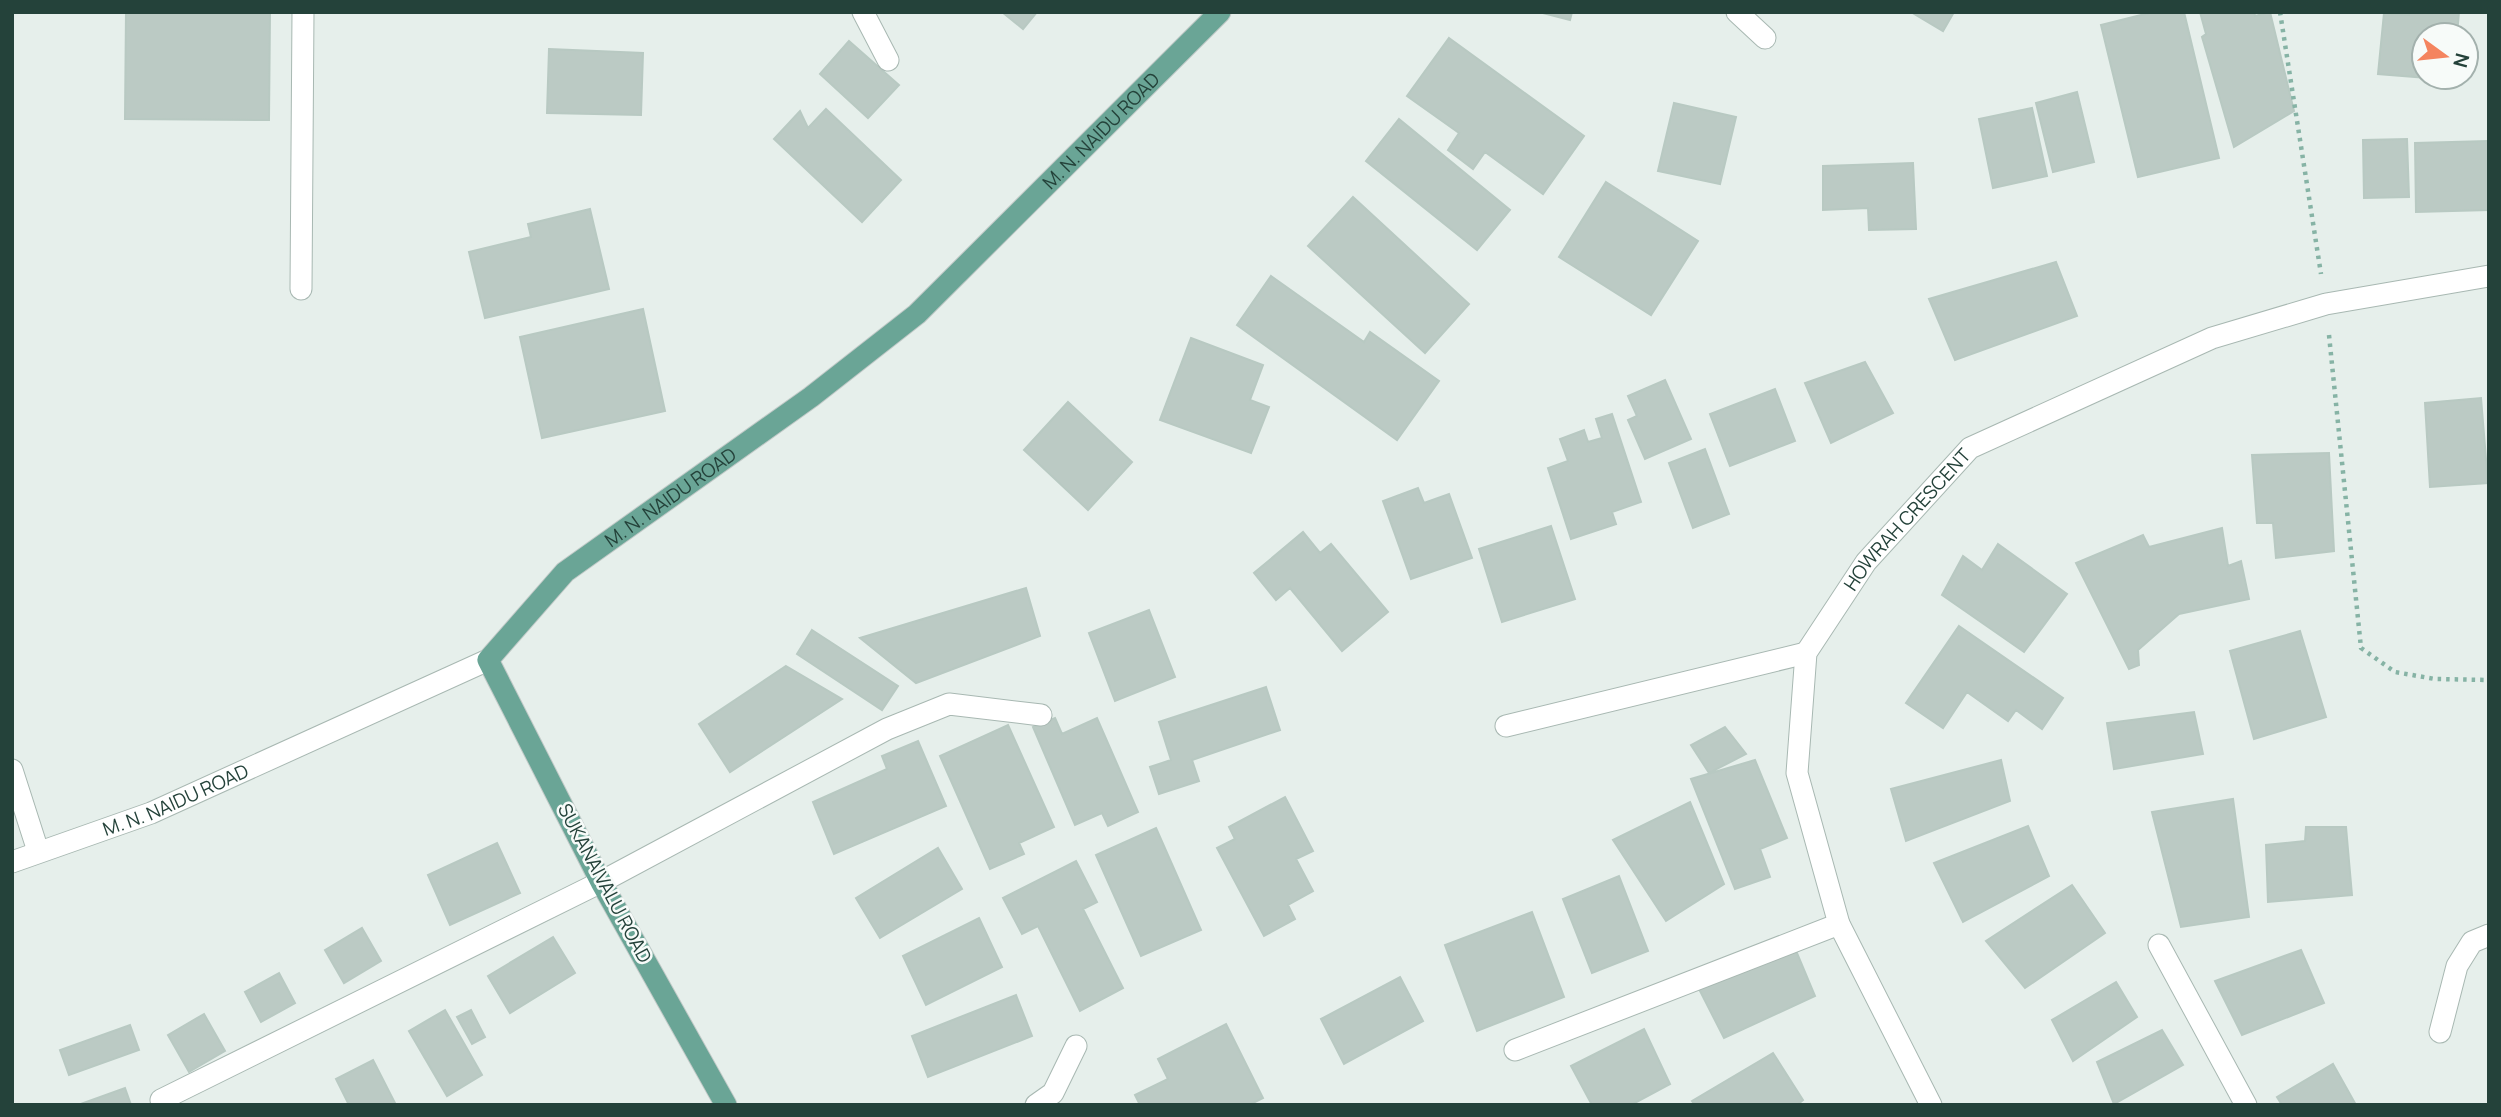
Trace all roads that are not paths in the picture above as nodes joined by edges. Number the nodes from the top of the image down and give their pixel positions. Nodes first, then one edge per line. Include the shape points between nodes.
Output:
1 (303, 12) edge
2 (863, 12) edge
3 (1220, 12) edge
4 (1737, 12) edge
5 (1765, 38) dead end
6 (888, 60) dead end
7 (2489, 276) edge
8 (301, 289) dead end
9 (1806, 653) junction
10 (488, 660) junction
11 (1041, 715) dead end
12 (1506, 726) dead end
13 (12, 770) edge
14 (38, 851) junction
15 (12, 862) edge
16 (601, 882) junction
17 (1839, 925) junction
18 (2489, 935) edge
19 (2159, 945) dead end
20 (2440, 1032) dead end
21 (1076, 1046) dead end
22 (1515, 1050) dead end
23 (161, 1100) dead end
24 (726, 1105) edge
25 (1036, 1105) edge
26 (1931, 1105) edge
27 (2246, 1105) edge

1 - 8 street
2 - 6 street
3 - 10 main road, M. N. NAIDU ROAD via 917,314 811,397 565,572
4 - 5 street
7 - 9 street, HOWRAH CRESCENT via 2326,304 2212,338 1970,448 1866,562
9 - 12 street
9 - 17 street, HOWRAH CRESCENT via 1797,773
10 - 14 street, M. N. NAIDU ROAD via 150,813
10 - 16 main road, SUKANAIVALU ROAD
11 - 16 street via 949,704 887,729
13 - 14 street
14 - 15 street, M. N. NAIDU ROAD
16 - 23 street
16 - 24 main road, SUKANAIVALU ROAD
17 - 22 street
17 - 26 street, HOWRAH CRESCENT
18 - 20 street via 2472,942 2457,966
19 - 27 street
21 - 25 street via 1053,1093

